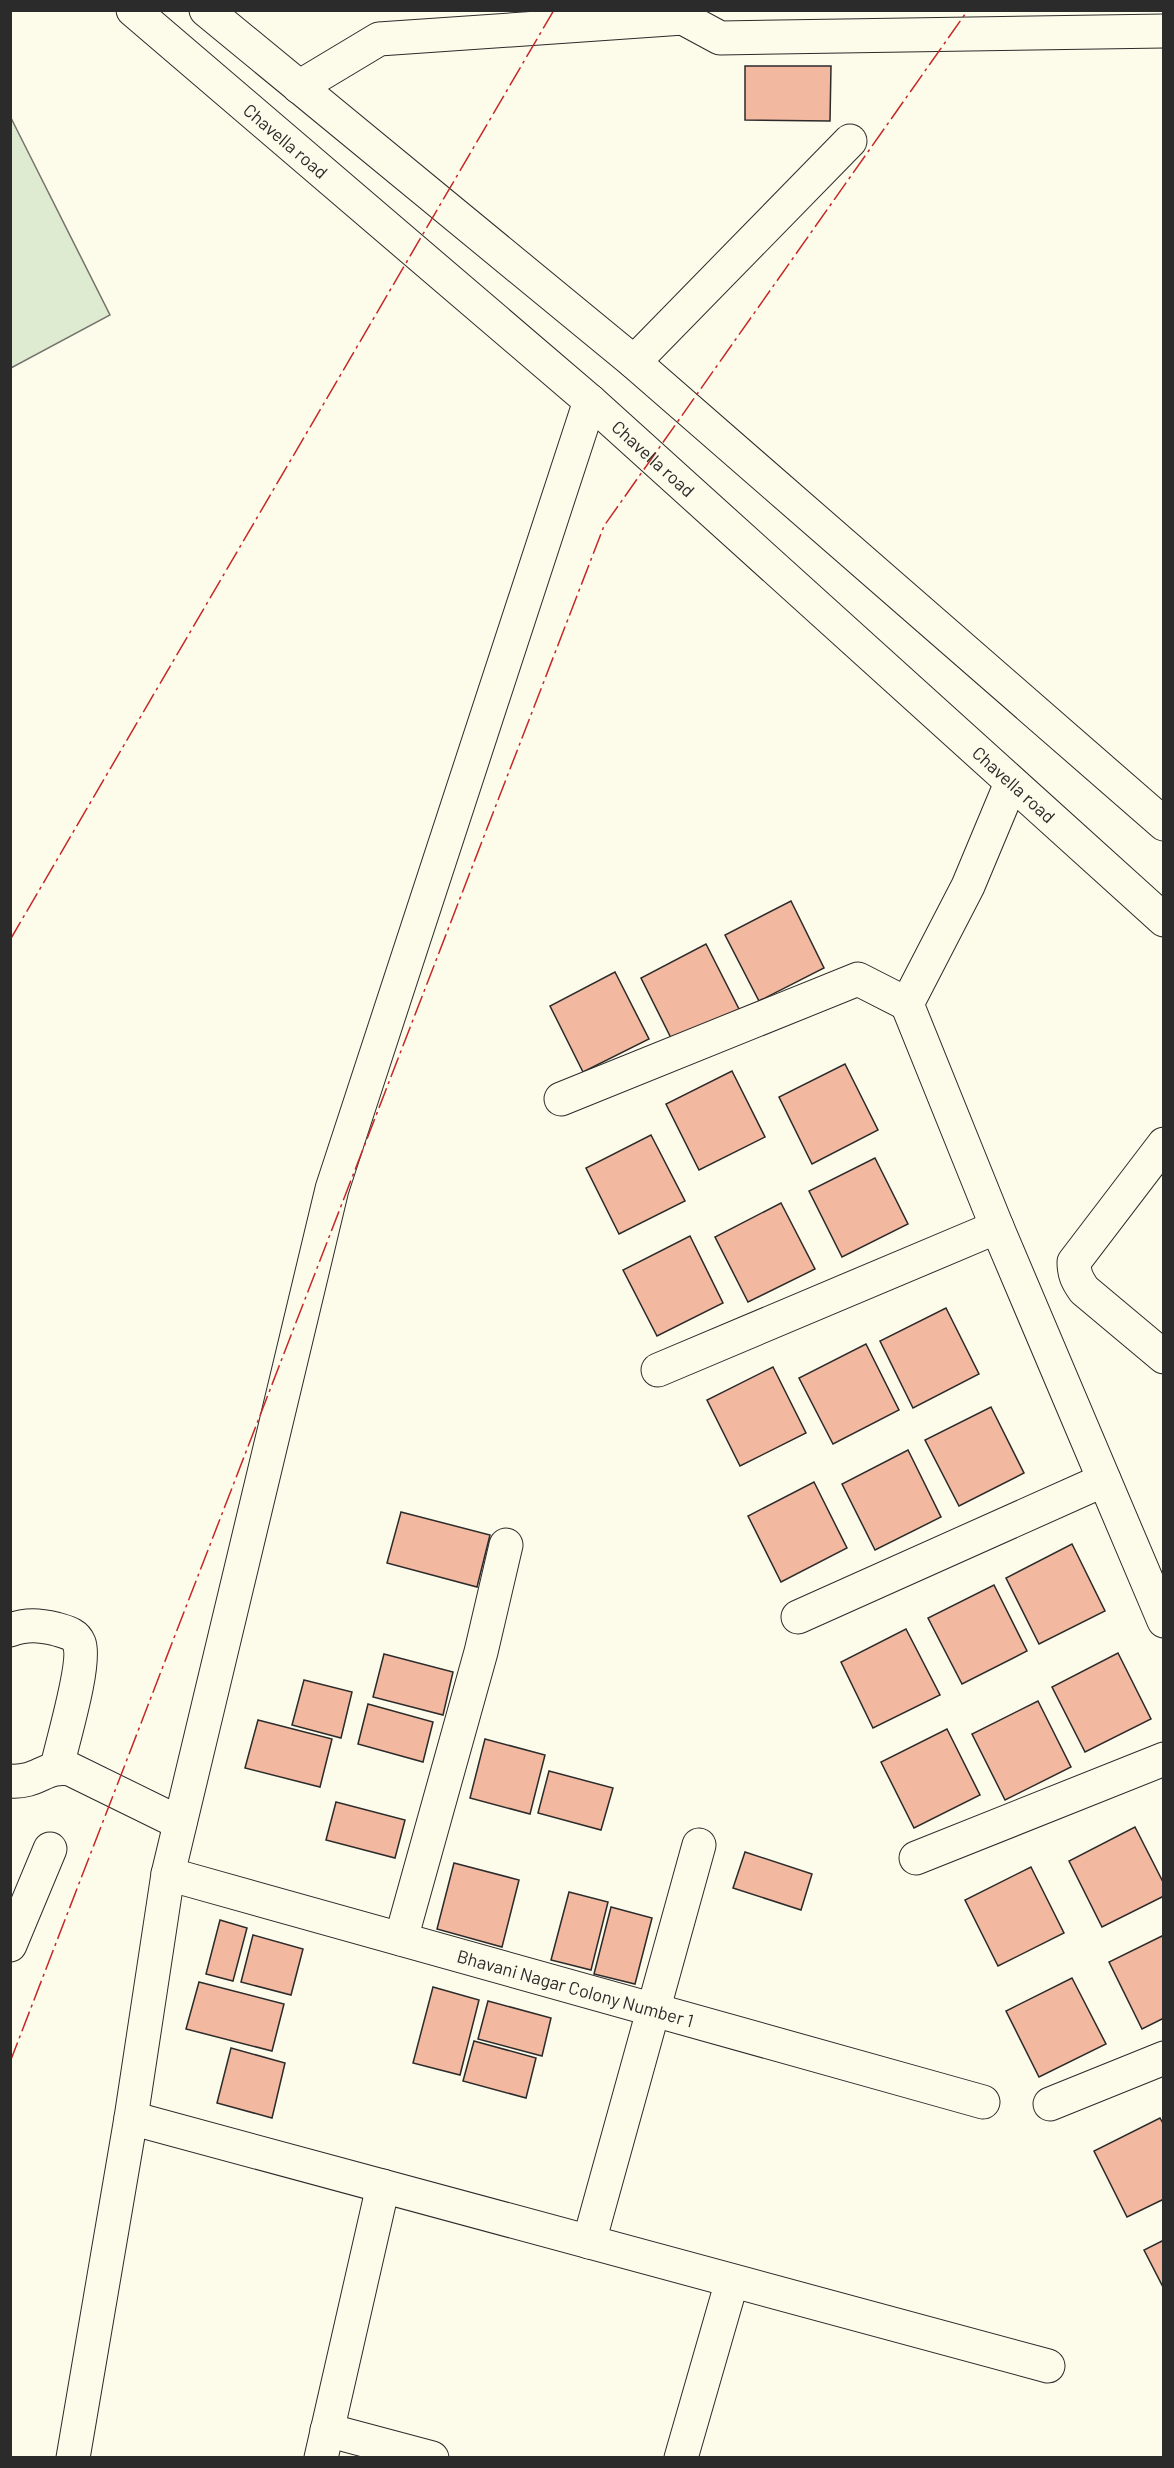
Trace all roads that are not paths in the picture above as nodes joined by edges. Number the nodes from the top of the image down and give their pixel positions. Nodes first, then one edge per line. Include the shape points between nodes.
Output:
1 (133, 10) edge
2 (206, 10) edge
3 (683, 14) edge
4 (995, 22) edge
5 (1164, 31) edge
6 (299, 87) junction
7 (850, 141) dead end
8 (634, 362) junction
9 (590, 401) junction
10 (1011, 783) junction
11 (1164, 824) edge
12 (1164, 920) edge
13 (907, 1004) junction
14 (561, 1099) dead end
15 (1164, 1144) edge
16 (997, 1227) junction
17 (1164, 1358) edge
18 (658, 1370) dead end
19 (1104, 1480) junction
20 (506, 1545) dead end
21 (798, 1617) dead end
22 (1164, 1621) edge
23 (10, 1630) edge
24 (1164, 1759) edge
25 (57, 1767) junction
26 (10, 1780) edge
27 (180, 1822) junction
28 (699, 1845) dead end
29 (50, 1849) dead end
30 (916, 1858) dead end
31 (168, 1874) junction
32 (401, 1939) junction
33 (10, 1945) edge
34 (654, 2010) junction
35 (1164, 2058) edge
36 (983, 2102) dead end
37 (1050, 2104) dead end
38 (131, 2118) junction
39 (384, 2186) junction
40 (589, 2242) junction
41 (732, 2281) junction
42 (1048, 2366) dead end
43 (324, 2444) edge
44 (73, 2457) edge
45 (432, 2457) edge
46 (681, 2457) edge

1 - 9 main road, Chavella road
2 - 6 main road
3 - 4 main road via 720,38
3 - 6 main road via 380,39
4 - 5 main road
6 - 8 main road
7 - 8 main road
8 - 11 main road
9 - 10 main road, Chavella road
9 - 27 main road via 332,1189
10 - 12 main road, Chavella road
10 - 13 main road via 968,886
13 - 14 main road via 858,979
13 - 16 main road
15 - 17 main road via 1074,1262 1074,1270 1084,1290
16 - 18 main road
16 - 19 main road
19 - 21 main road
19 - 22 main road
20 - 32 main road via 482,1652
23 - 25 main road via 40,1625 71,1634 79,1642 77,1682
24 - 30 main road
25 - 26 main road via 27,1782
25 - 27 main road via 70,1769
27 - 31 main road
28 - 34 main road
29 - 33 main road
31 - 32 main road, Bhavani Nagar Colony Number 1
31 - 38 main road
32 - 34 main road, Bhavani Nagar Colony Number 1
34 - 36 main road, Bhavani Nagar Colony Number 1
34 - 40 main road
35 - 37 main road
38 - 39 main road
38 - 44 main road
39 - 40 main road
39 - 43 main road
40 - 41 main road
41 - 42 main road
41 - 46 main road
43 - 45 main road

